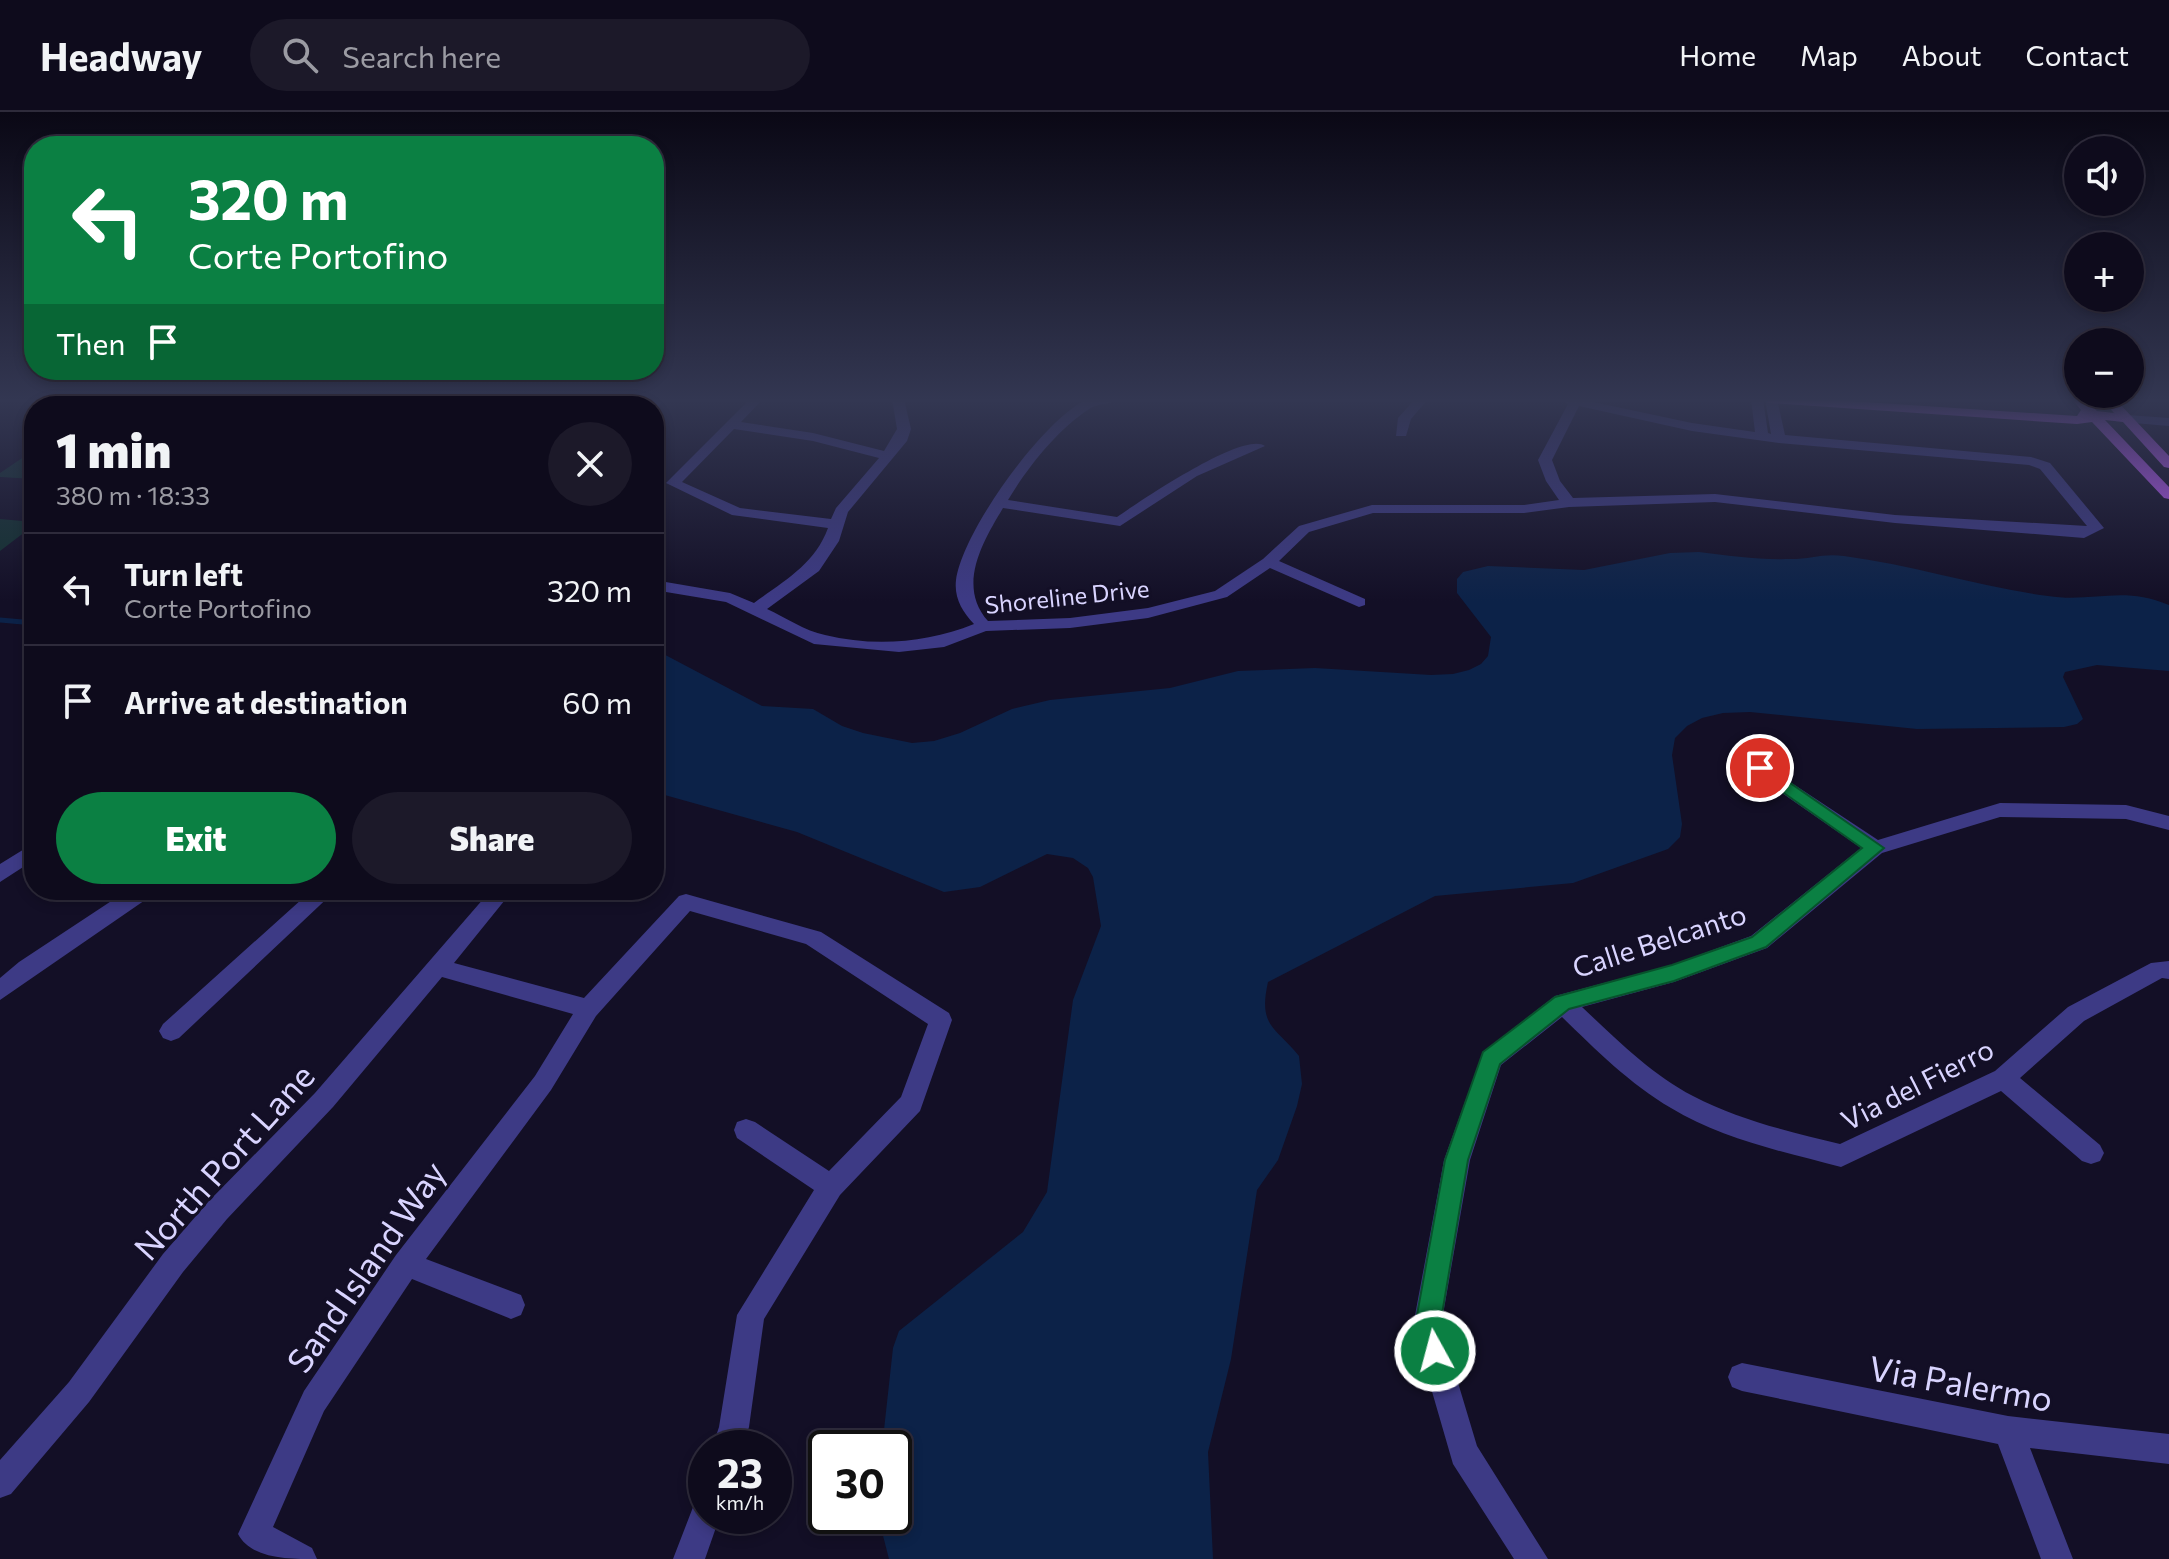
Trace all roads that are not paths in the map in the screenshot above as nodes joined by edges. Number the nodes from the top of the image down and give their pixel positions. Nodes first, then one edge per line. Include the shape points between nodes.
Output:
1 (690, 467) edge
2 (880, 467) edge
3 (1027, 467) edge
4 (1208, 467) edge
5 (1547, 467) edge
6 (2045, 467) edge
7 (2142, 467) edge
8 (2169, 495) edge
9 (998, 503) junction
10 (1569, 503) junction
11 (835, 524) junction
12 (1269, 562) junction
13 (664, 586) edge
14 (1359, 602) dead end
15 (758, 608) junction
16 (984, 626) junction
17 (1760, 768) dead end
18 (2169, 823) edge
19 (1875, 848) junction
20 (24, 857) edge
21 (0, 874) edge
22 (129, 900) edge
23 (315, 900) edge
24 (495, 900) edge
25 (438, 967) junction
26 (2169, 970) edge
27 (0, 991) edge
28 (1563, 1003) junction
29 (588, 1009) junction
30 (171, 1031) dead end
31 (2003, 1078) junction
32 (746, 1130) dead end
33 (2091, 1153) dead end
34 (831, 1187) junction
35 (406, 1264) junction
36 (511, 1305) dead end
37 (1742, 1377) dead end
38 (733, 1430) edge
39 (2008, 1431) junction
40 (2169, 1449) edge
41 (0, 1483) edge
42 (698, 1534) edge
43 (1525, 1557) edge
44 (301, 1559) edge
45 (689, 1559) edge
46 (2057, 1559) edge

1 - 11 street via 673,483 737,512
2 - 11 street
3 - 9 street
4 - 9 street via 1120,522
5 - 10 street
6 - 10 street, Shoreline Drive via 2096,528 2092,532 1895,519 1715,498
7 - 8 main road
9 - 16 street via 966,561 965,600
10 - 12 street, Shoreline Drive via 1524,509 1372,509 1304,529
11 - 15 street via 831,541 813,568
12 - 14 street
12 - 16 street, Shoreline Drive via 1221,594 1148,613
13 - 15 street, Shoreline Drive via 707,592
15 - 16 street, Shoreline Drive via 820,640 856,645 944,642
17 - 19 street
18 - 19 street, Calle Belcanto via 2126,812 2000,810
19 - 28 street, Calle Belcanto via 1759,942 1674,973
20 - 21 street
22 - 27 street
23 - 30 street
24 - 25 street, North Port Lane
25 - 29 street
25 - 41 street, North Port Lane via 173,1263 79,1392
26 - 31 street, Via del Fierro via 2159,969 2076,1014
28 - 31 street, Via del Fierro via 1630,1067 1700,1112 1841,1156
28 - 43 street, Calle Belcanto via 1491,1059 1457,1160 1427,1326 1464,1453
29 - 34 street, Sand Island Way via 686,902 813,938 941,1020 911,1103
29 - 35 street, Sand Island Way via 543,1083
31 - 33 street
32 - 34 street
34 - 38 street via 751,1315
35 - 36 street
35 - 44 street, Sand Island Way via 314,1401 254,1534
37 - 39 street, Via Palermo
39 - 40 street, Via Palermo
39 - 46 street
42 - 45 street

